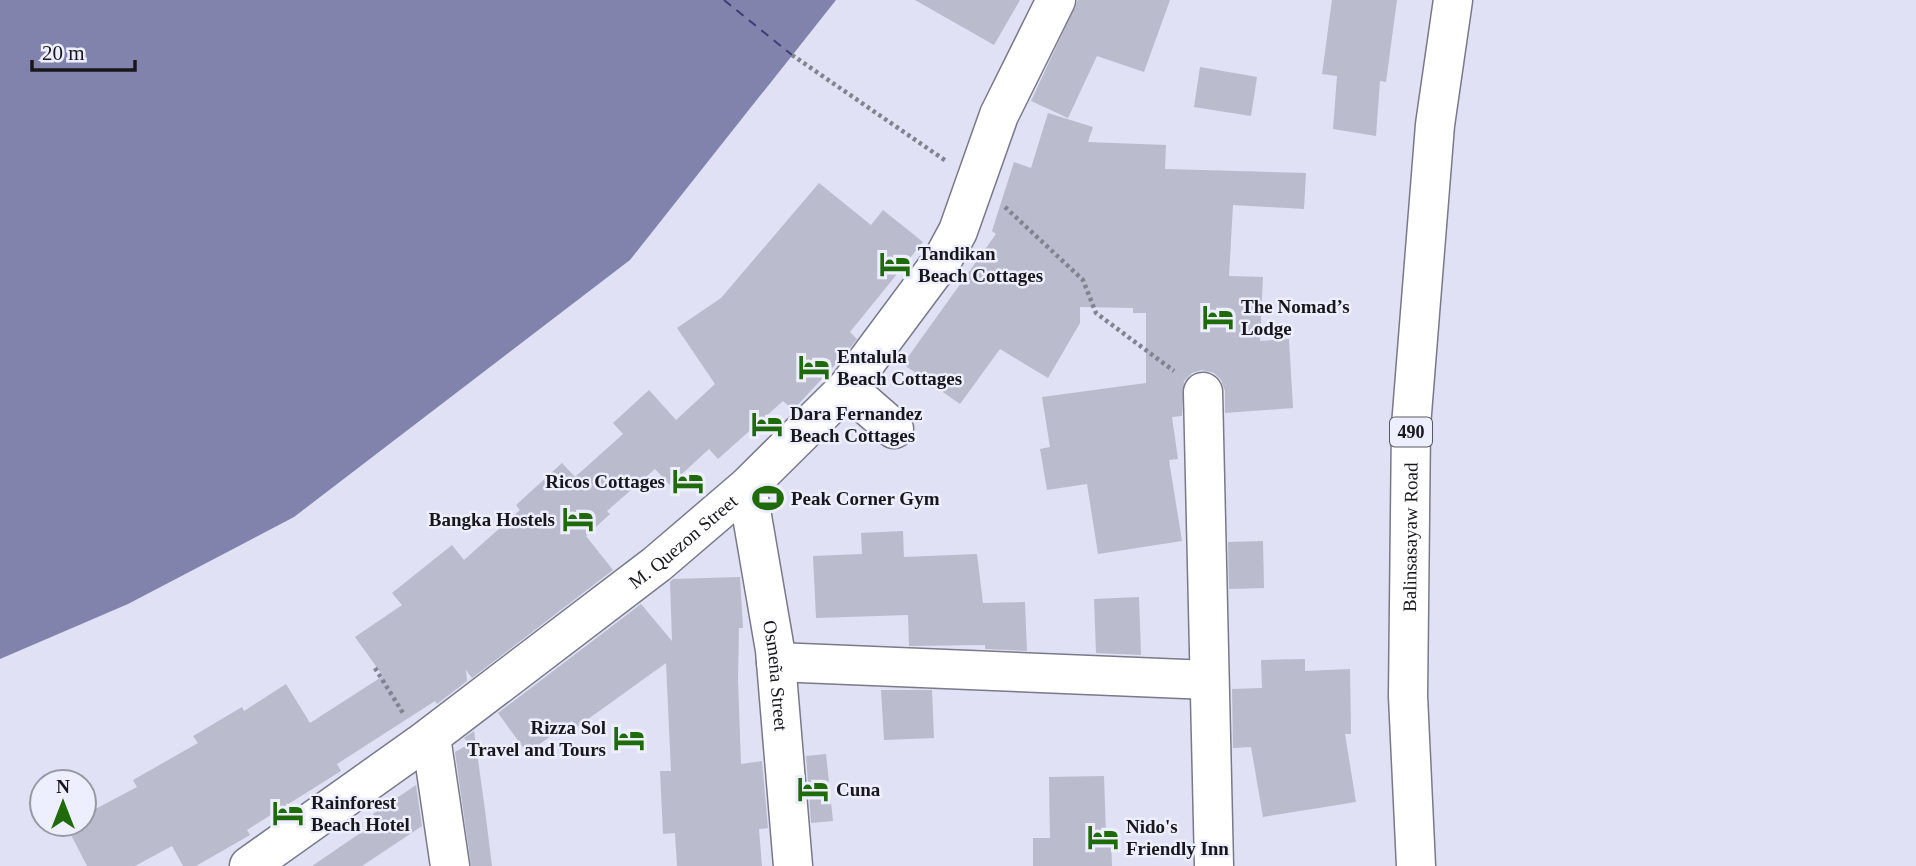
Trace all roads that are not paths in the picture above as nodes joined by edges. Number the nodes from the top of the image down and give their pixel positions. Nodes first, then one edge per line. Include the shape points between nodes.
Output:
1 (1056, 0) edge
2 (1453, 0) edge
3 (847, 388) junction
4 (1203, 392) road end
5 (894, 429) dead end
6 (747, 487) junction
7 (776, 662) junction
8 (1209, 680) junction
9 (426, 740) junction
10 (249, 866) edge
11 (450, 866) edge
12 (793, 866) edge
13 (1214, 866) edge
14 (1416, 866) edge

1 - 3 street, M. Quezon Street via 999,116 963,220 943,259
2 - 14 street, Balinsasayaw Road / 490 via 1436,125 1411,426 1408,696
3 - 5 street
3 - 6 street, M. Quezon Street
4 - 8 street
6 - 7 street, Osmeña Street
6 - 9 street, M. Quezon Street via 657,564
7 - 8 street
7 - 12 street, Osmeña Street
8 - 13 street
9 - 10 street, M. Quezon Street
9 - 11 street

